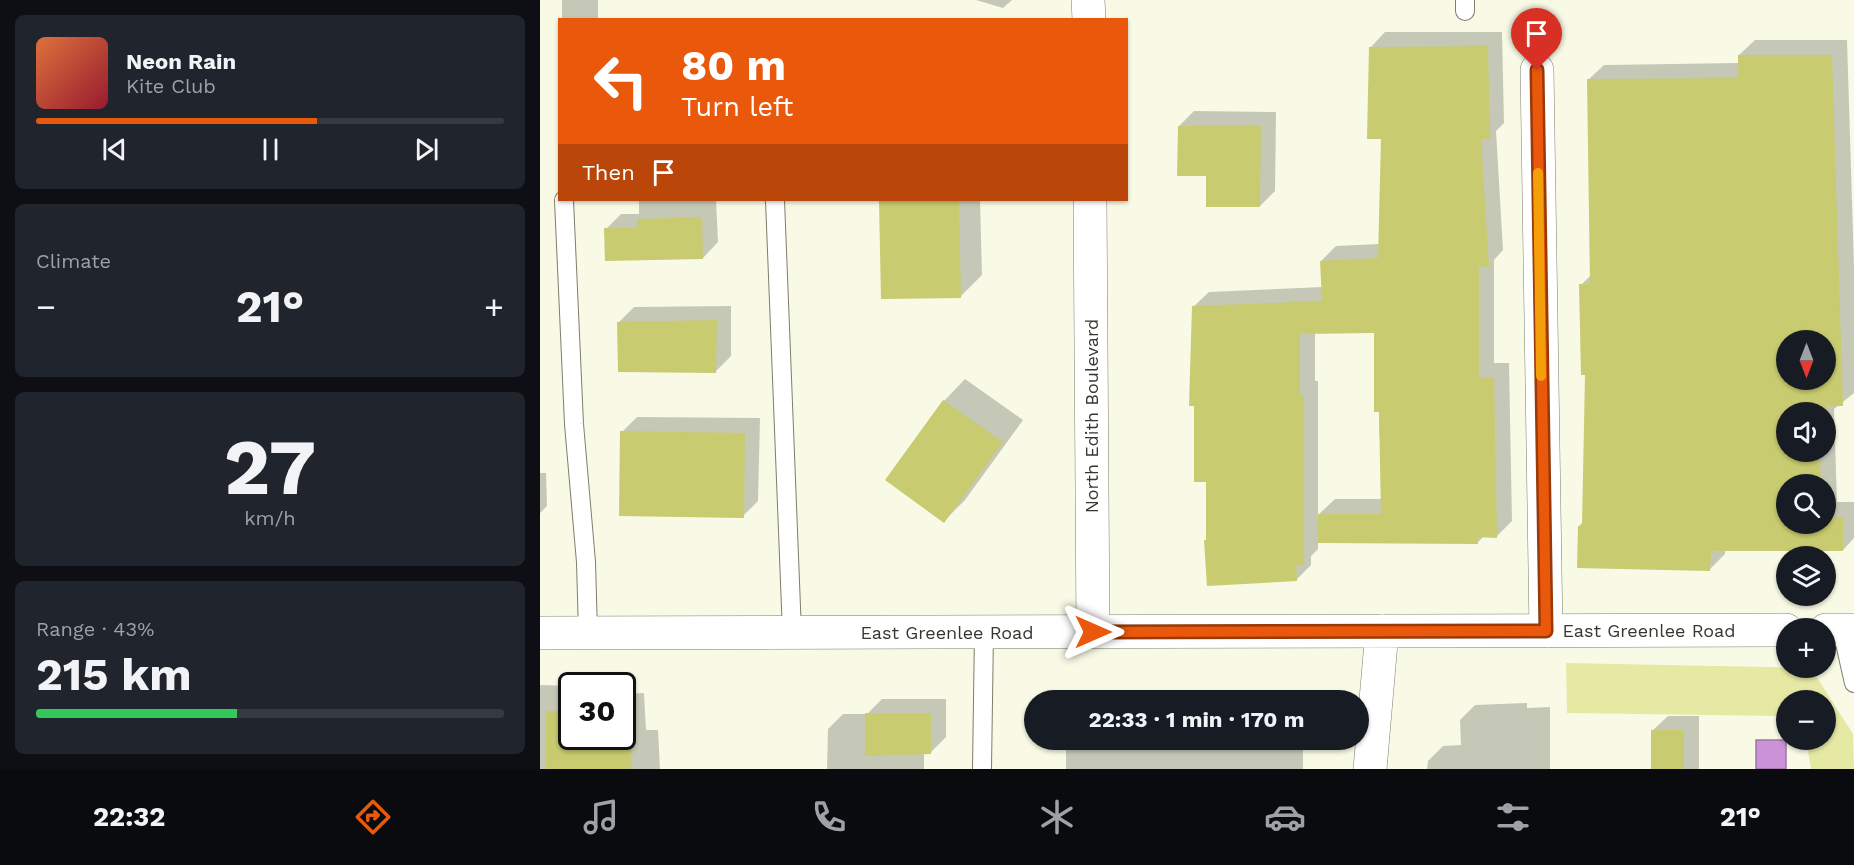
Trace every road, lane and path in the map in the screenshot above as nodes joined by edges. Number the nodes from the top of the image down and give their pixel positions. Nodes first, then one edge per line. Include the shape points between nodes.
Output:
1 (1088, 0) edge
2 (1089, 18) edge
3 (1537, 70) dead end
4 (564, 201) edge
5 (775, 201) edge
6 (1090, 201) edge
7 (1776, 630) edge
8 (1840, 630) edge
9 (1382, 631) junction
10 (1546, 631) junction
11 (984, 632) junction
12 (1093, 632) junction
13 (540, 633) edge
14 (588, 633) junction
15 (792, 633) junction
16 (1854, 683) edge
17 (982, 769) edge
18 (1370, 769) edge

1 - 2 street
3 - 10 street
4 - 14 lane
5 - 15 lane
6 - 12 street, North Edith Boulevard
7 - 10 street, East Greenlee Road
8 - 16 lane
9 - 10 street, East Greenlee Road
9 - 12 street, East Greenlee Road
9 - 18 street
11 - 12 street, East Greenlee Road
11 - 15 street, East Greenlee Road
11 - 17 lane
13 - 14 street, East Greenlee Road
14 - 15 street, East Greenlee Road

